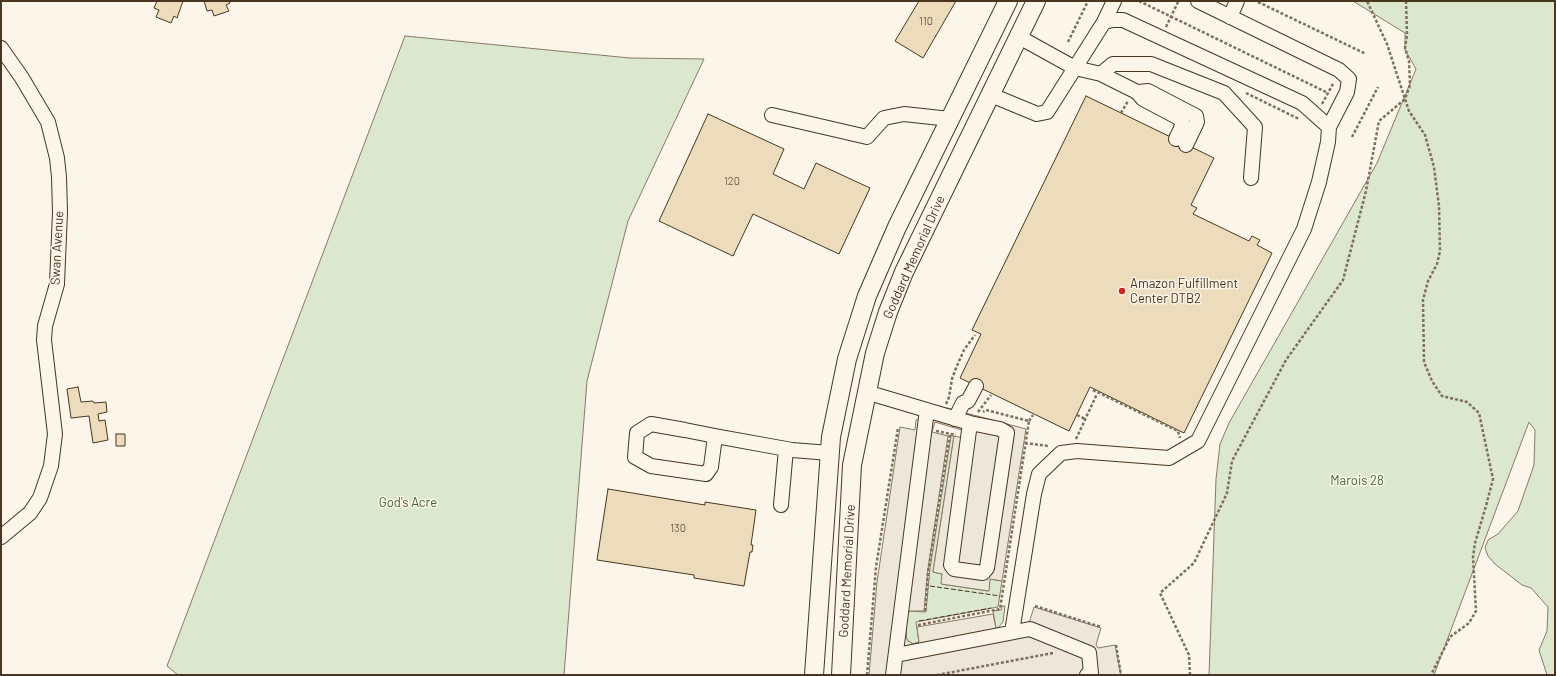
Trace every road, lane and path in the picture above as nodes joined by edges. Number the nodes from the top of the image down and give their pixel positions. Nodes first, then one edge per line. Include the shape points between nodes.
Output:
1 (1008, 1) edge
2 (1036, 1) edge
3 (1088, 1) edge
4 (1114, 1) edge
5 (1139, 1) edge
6 (1198, 1) edge
7 (1237, 1) edge
8 (1367, 1) edge
9 (1406, 1) edge
10 (1178, 2) edge
11 (1258, 2) edge
12 (1171, 16) junction
13 (1230, 17) junction
14 (1104, 22) junction
15 (1164, 31) dead end
16 (1019, 37) junction
17 (1068, 42) dead end
18 (1, 48) edge
19 (1366, 54) dead end
20 (1075, 68) junction
21 (1339, 70) junction
22 (1101, 74) junction
23 (1378, 87) dead end
24 (1328, 93) junction
25 (991, 95) junction
26 (1134, 98) junction
27 (1405, 99) junction
28 (1320, 108) dead end
29 (1121, 113) dead end
30 (772, 115) dead end
31 (950, 119) junction
32 (1329, 126) junction
33 (1352, 137) dead end
34 (1181, 142) dead end
35 (1251, 178) dead end
36 (975, 335) dead end
37 (966, 348) junction
38 (970, 351) dead end
39 (972, 384) dead end
40 (1093, 390) dead end
41 (866, 392) junction
42 (1097, 394) dead end
43 (991, 395) dead end
44 (945, 405) dead end
45 (927, 410) junction
46 (1033, 415) dead end
47 (1077, 415) dead end
48 (955, 419) junction
49 (974, 419) junction
50 (1085, 420) junction
51 (1029, 421) dead end
52 (898, 428) dead end
53 (933, 431) dead end
54 (950, 434) junction
55 (715, 436) junction
56 (962, 436) dead end
57 (1068, 441) dead end
58 (1025, 443) dead end
59 (1054, 445) dead end
60 (786, 449) junction
61 (1183, 450) junction
62 (830, 453) junction
63 (781, 505) dead end
64 (1, 537) edge
65 (1034, 606) dead end
66 (925, 611) dead end
67 (1101, 627) dead end
68 (1012, 632) junction
69 (1116, 646) dead end
70 (1055, 653) dead end
71 (896, 655) junction
72 (814, 675) edge
73 (841, 675) edge
74 (867, 675) edge
75 (893, 675) edge
76 (937, 675) edge
77 (1086, 675) edge
78 (1122, 675) edge
79 (1190, 675) edge
80 (1431, 675) edge

1 - 31 main road, Goddard Memorial Drive
2 - 16 main road, Goddard Memorial Drive
3 - 17 path
4 - 14 street
5 - 12 path
6 - 13 street
7 - 13 street
8 - 27 path via 1387,44
9 - 27 path via 1405,48 1409,61 1410,85
10 - 12 path
11 - 19 path
12 - 15 path
12 - 24 path
13 - 21 street
14 - 20 street
14 - 32 street via 1124,20 1302,103
16 - 20 street
16 - 25 main road, Goddard Memorial Drive
18 - 64 street, Swan Avenue via 48,122 57,158 60,212 57,284 45,326 44,340 55,434 51,466 40,498 30,513
20 - 22 street
20 - 25 street via 1047,112 1037,114
21 - 24 path
21 - 32 street via 1349,79 1347,92
22 - 26 street
22 - 35 street via 1113,64 1151,64 1224,93 1255,128
23 - 33 path
24 - 28 path
25 - 41 main road, Goddard Memorial Drive via 896,291 874,353
26 - 29 path via 1128,101
26 - 34 street via 1143,99 1179,118 1183,124
27 - 79 path via 1379,121 1366,191 1343,280 1286,360 1232,461 1228,493 1194,563 1160,593 1189,655
27 - 80 path via 1409,112 1425,135 1434,167 1439,206 1440,251 1422,300 1424,362 1442,396 1467,402 1479,413 1492,479 1473,557 1476,610 1469,623 1450,637
30 - 31 street via 867,137 884,118 904,114
31 - 62 main road, Goddard Memorial Drive via 897,227 867,296 847,359
32 - 61 street via 1319,182 1304,229 1198,441
36 - 37 path
37 - 38 path
37 - 44 path via 952,379
39 - 48 street via 968,401 963,403
40 - 61 path via 1178,431
41 - 45 street
41 - 73 main road, Goddard Memorial Drive via 852,465
42 - 50 path
43 - 49 path
45 - 48 street
45 - 71 street
46 - 51 path
47 - 50 path
48 - 49 street
49 - 49 street via 1007,432 987,568 983,573 954,569 951,565
50 - 57 path via 1076,439
52 - 74 path via 876,567
53 - 54 path
54 - 56 path
54 - 66 path via 928,572
55 - 55 street via 651,424 637,433 635,457 651,466 706,474 711,467
55 - 60 street
58 - 59 path via 1046,447
60 - 62 street
60 - 63 street
61 - 68 street via 1169,458 1061,453 1039,474
62 - 72 main road, Goddard Memorial Drive
65 - 67 path
68 - 71 street
68 - 77 street via 1030,629 1089,653 1091,673
69 - 78 path
70 - 76 path
71 - 75 street

